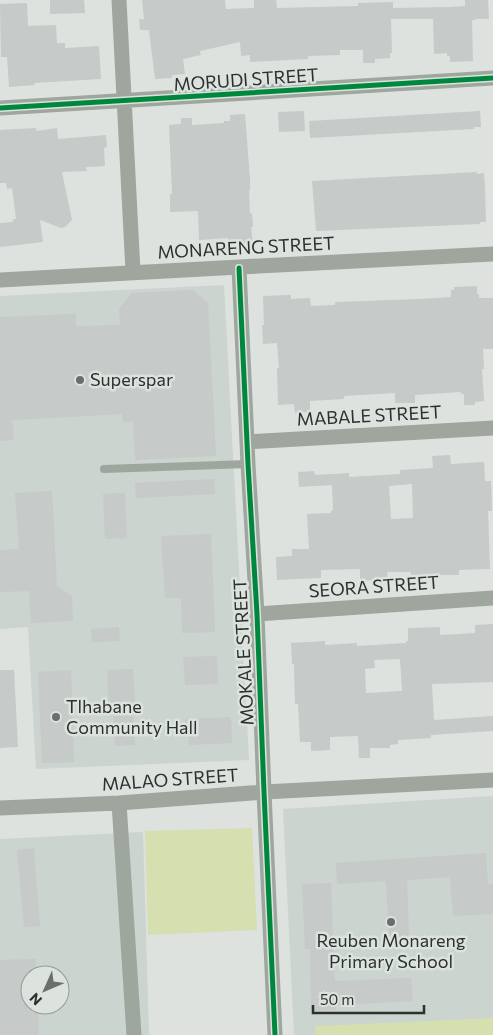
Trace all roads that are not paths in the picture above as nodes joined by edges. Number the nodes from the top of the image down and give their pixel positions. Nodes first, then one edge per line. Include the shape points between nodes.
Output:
1 (119, 0) edge
2 (493, 78) edge
3 (124, 101) junction
4 (0, 108) edge
5 (493, 254) edge
6 (239, 268) junction
7 (134, 272) junction
8 (0, 280) edge
9 (493, 428) edge
10 (247, 442) junction
11 (248, 464) junction
12 (104, 469) dead end
13 (493, 598) edge
14 (257, 614) junction
15 (493, 780) edge
16 (264, 792) junction
17 (119, 803) junction
18 (0, 808) edge
19 (134, 1035) edge
20 (275, 1035) edge

1 - 3 street
2 - 3 street, MORUDI STREET
3 - 4 street, MORUDI STREET
3 - 7 street
5 - 6 street, MONARENG STREET
6 - 7 street, MONARENG STREET
6 - 10 street, MOKALE STREET
7 - 8 street, MONARENG STREET
9 - 10 street, MABALE STREET
10 - 11 street, MOKALE STREET
11 - 12 lane
11 - 14 street, MOKALE STREET
13 - 14 street, SEORA STREET
14 - 16 street, MOKALE STREET
15 - 16 street, MALAO STREET
16 - 17 street, MALAO STREET
16 - 20 street, MOKALE STREET
17 - 18 street, MALAO STREET
17 - 19 street

